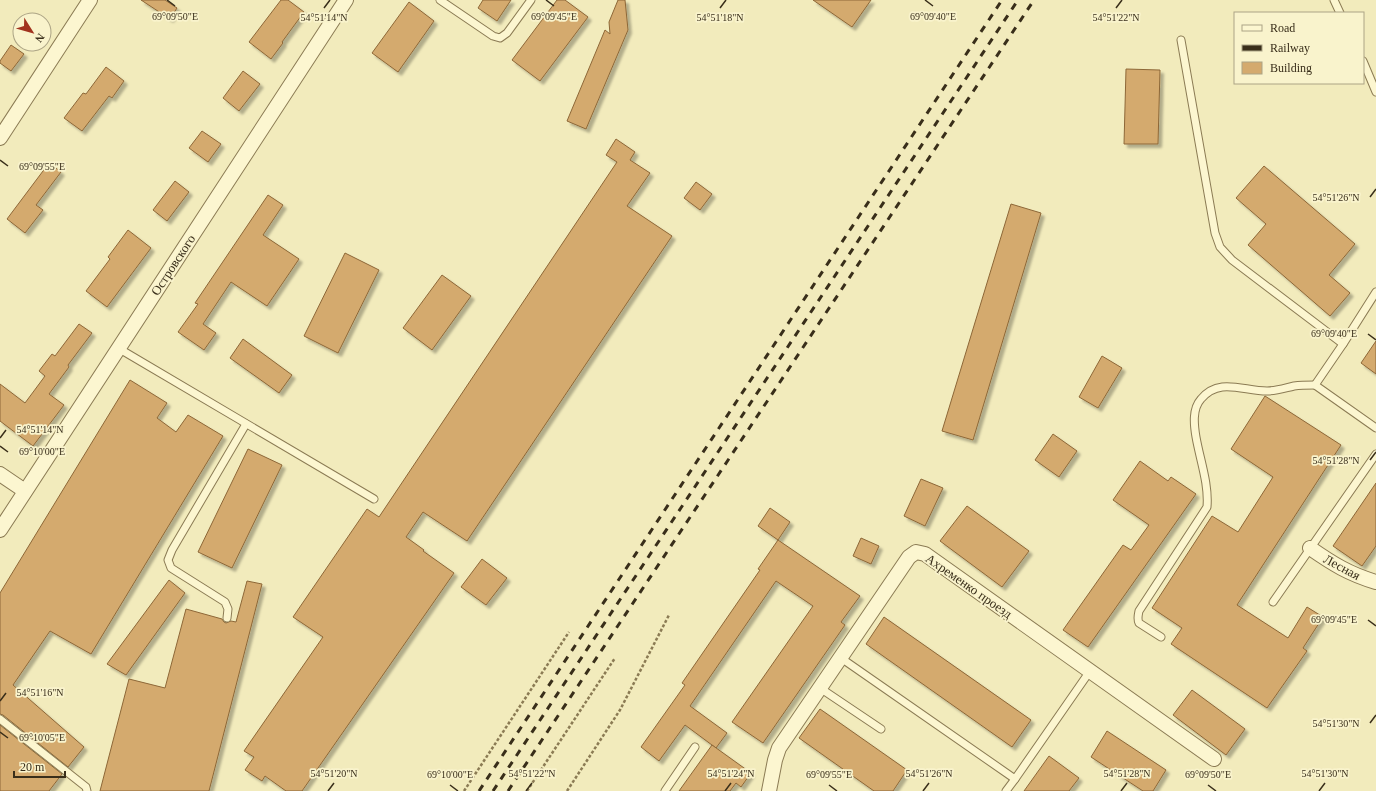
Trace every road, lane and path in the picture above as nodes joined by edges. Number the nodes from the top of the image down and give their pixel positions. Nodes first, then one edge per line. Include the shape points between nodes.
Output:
1 (90, 0) edge
2 (346, 0) edge
3 (440, 0) edge
4 (531, 0) edge
5 (1334, 0) edge
6 (1340, 12) edge
7 (1181, 40) dead end
8 (1364, 63) edge
9 (1376, 92) edge
10 (0, 138) edge
11 (1376, 292) edge
12 (1343, 344) junction
13 (118, 348) junction
14 (1315, 385) junction
15 (246, 424) junction
16 (1376, 428) edge
17 (1376, 454) edge
18 (0, 474) edge
19 (25, 491) junction
20 (374, 499) dead end
21 (0, 530) edge
22 (1310, 548) junction
23 (1376, 582) edge
24 (1273, 602) dead end
25 (669, 615) dead end
26 (227, 618) dead end
27 (569, 632) dead end
28 (1161, 637) dead end
29 (615, 658) dead end
30 (841, 658) junction
31 (1090, 671) junction
32 (820, 688) junction
33 (0, 719) edge
34 (881, 729) dead end
35 (695, 747) dead end
36 (1214, 759) dead end
37 (1015, 779) junction
38 (87, 791) edge
39 (464, 791) edge
40 (527, 791) edge
41 (567, 791) edge
42 (665, 791) edge
43 (769, 791) edge
44 (1006, 791) edge

1 - 10 street
2 - 13 street, Островского
3 - 4 lane via 493,36 500,38 507,33
5 - 6 lane
7 - 12 lane via 1215,233 1220,247 1232,260
8 - 9 lane
11 - 12 lane
12 - 14 lane
13 - 15 lane
13 - 19 street, Островского
14 - 16 lane
14 - 28 lane via 1267,391 1236,387 1215,388 1198,402 1194,425 1207,492 1207,507 1138,615 1139,623
15 - 20 lane
15 - 26 lane via 168,560 171,568 225,602 228,609
17 - 22 lane
18 - 19 street
19 - 21 street, Островского
22 - 23 street, Лесная via 1347,572
22 - 24 lane
25 - 41 path via 620,710
27 - 39 path
29 - 40 path
30 - 31 street, Ахременко проезд via 909,557 916,552 925,554
30 - 32 street, Ахременко проезд
30 - 37 lane
31 - 36 street, Ахременко проезд
31 - 37 lane
32 - 34 lane
32 - 43 street, Ахременко проезд via 776,754
33 - 38 lane via 86,787
35 - 42 lane
37 - 44 lane

